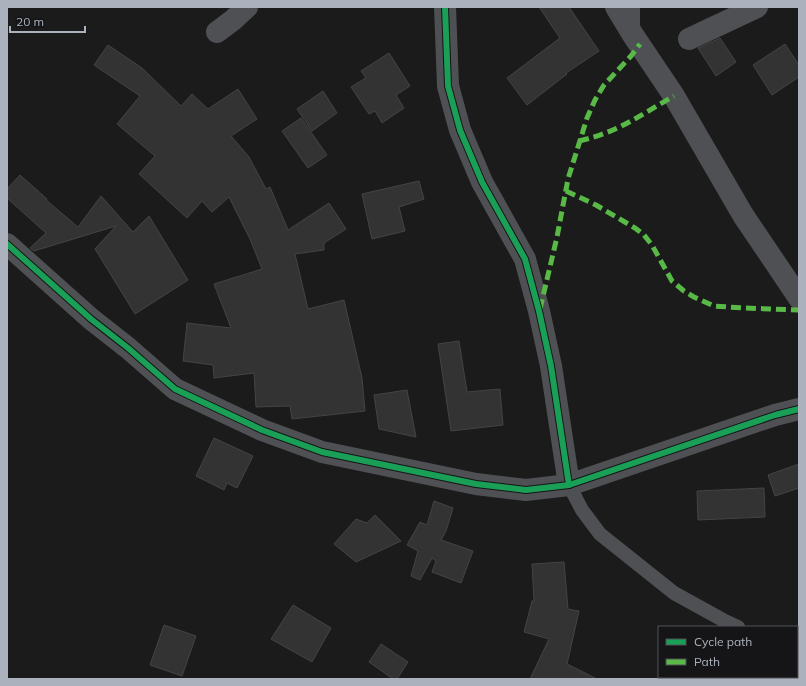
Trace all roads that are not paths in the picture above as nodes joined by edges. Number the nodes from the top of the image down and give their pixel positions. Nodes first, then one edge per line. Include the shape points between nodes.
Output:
1 (247, 7) edge
2 (445, 7) edge
3 (616, 7) edge
4 (634, 7) edge
5 (757, 7) edge
6 (217, 32) dead end
7 (633, 35) junction
8 (689, 39) dead end
9 (7, 244) edge
10 (799, 298) edge
11 (799, 409) edge
12 (569, 485) junction
13 (736, 626) edge

1 - 6 street
2 - 12 street via 448,86 460,130 482,182 525,259 540,310 551,366
3 - 7 street
4 - 7 lane
5 - 8 street
7 - 10 street via 672,93 743,215
9 - 12 street via 175,389 262,430 322,452 476,484 526,490
11 - 12 street
12 - 13 lane via 582,510 600,534 674,592

